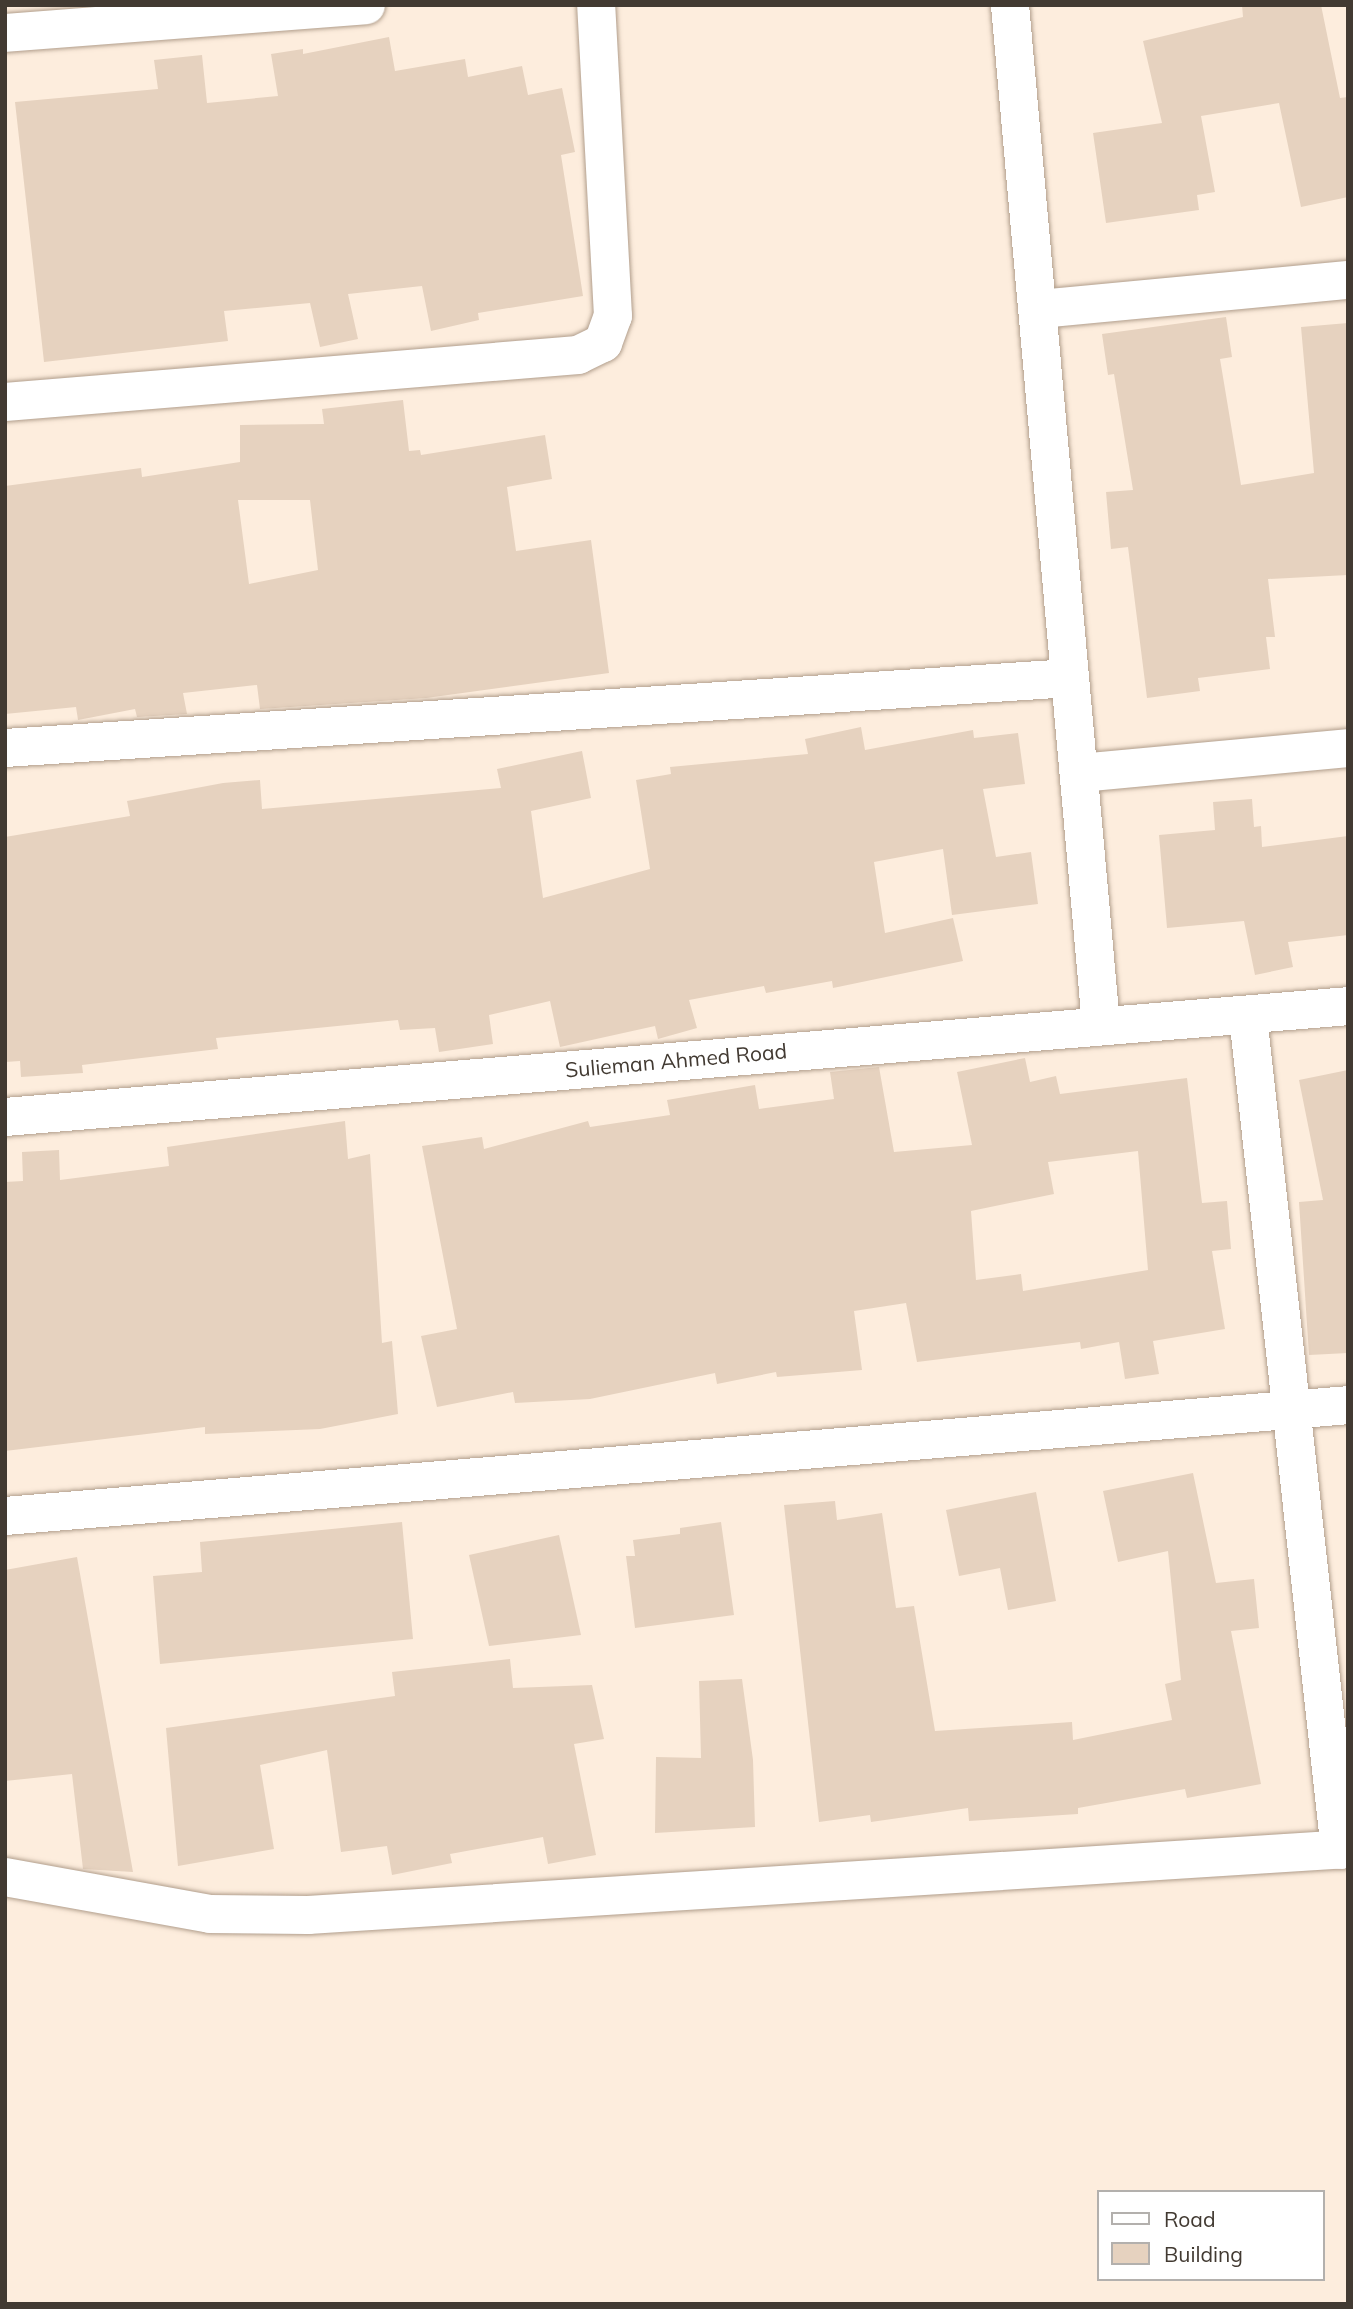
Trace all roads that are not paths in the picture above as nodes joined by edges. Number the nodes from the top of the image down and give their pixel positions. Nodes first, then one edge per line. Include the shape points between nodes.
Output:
1 (366, 5) edge
2 (596, 5) edge
3 (1010, 5) edge
4 (5, 33) edge
5 (1348, 280) edge
6 (1040, 309) junction
7 (5, 402) edge
8 (1069, 678) junction
9 (5, 748) edge
10 (1348, 748) edge
11 (1080, 773) junction
12 (1348, 1006) edge
13 (1248, 1016) junction
14 (1101, 1025) junction
15 (5, 1117) edge
16 (1348, 1405) edge
17 (1289, 1411) junction
18 (5, 1516) edge
19 (1344, 1850) edge
20 (5, 1877) edge

1 - 4 street
2 - 7 street via 613,316 603,343 578,355
3 - 6 street
5 - 6 street
6 - 8 street
8 - 9 street
8 - 11 street
10 - 11 street
11 - 14 street
12 - 13 street, Sulieman Ahmed Road
13 - 14 street, Sulieman Ahmed Road
13 - 17 street
14 - 15 street, Sulieman Ahmed Road
16 - 17 street
17 - 18 street
17 - 19 street
19 - 20 street via 308,1915 211,1914

